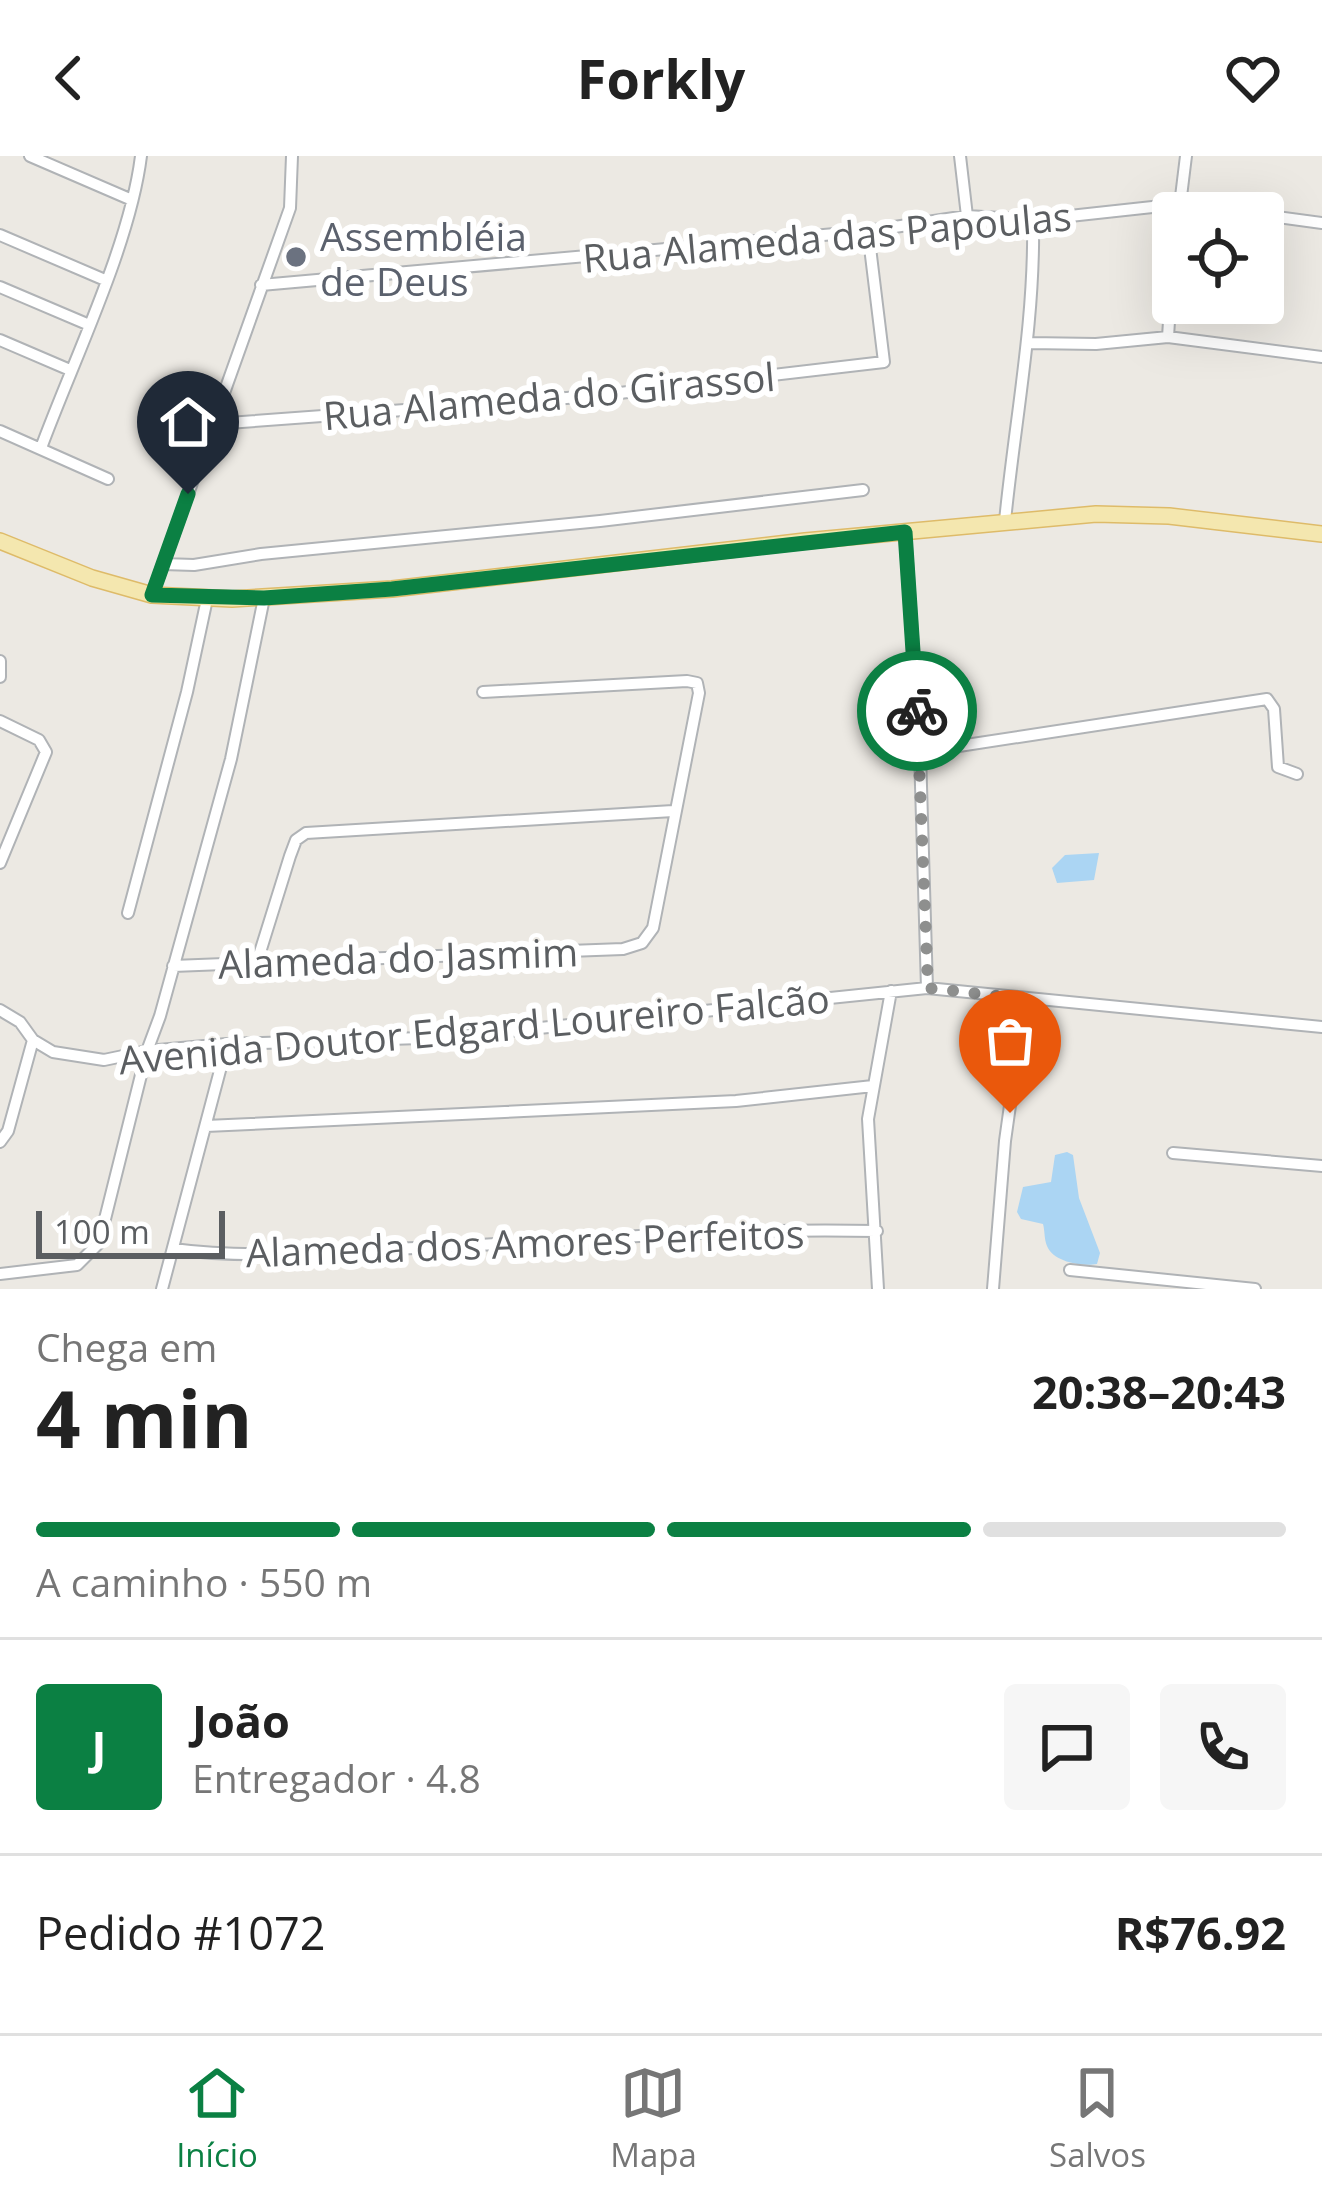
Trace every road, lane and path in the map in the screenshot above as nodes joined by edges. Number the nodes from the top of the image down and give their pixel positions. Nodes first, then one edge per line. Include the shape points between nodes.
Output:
1 (30, 156) edge
2 (141, 156) edge
3 (292, 156) edge
4 (960, 156) edge
5 (1186, 156) edge
6 (1182, 192) edge
7 (131, 200) junction
8 (1152, 210) edge
9 (967, 216) junction
10 (1284, 218) edge
11 (1033, 220) junction
12 (1322, 223) edge
13 (868, 231) junction
14 (0, 235) edge
15 (105, 280) junction
16 (260, 285) junction
17 (0, 287) edge
18 (87, 324) junction
19 (1169, 324) edge
20 (1168, 338) junction
21 (0, 340) edge
22 (1029, 343) junction
23 (1322, 357) edge
24 (70, 370) junction
25 (214, 424) junction
26 (0, 431) edge
27 (41, 448) junction
28 (108, 479) dead end
29 (863, 490) dead end
30 (1005, 521) junction
31 (905, 532) junction
32 (1322, 534) edge
33 (0, 541) edge
34 (163, 564) junction
35 (152, 595) junction
36 (207, 598) junction
37 (264, 598) junction
38 (0, 661) edge
39 (0, 677) edge
40 (483, 692) dead end
41 (0, 722) edge
42 (920, 752) junction
43 (1297, 774) dead end
44 (673, 811) junction
45 (0, 863) edge
46 (128, 913) dead end
47 (257, 962) junction
48 (173, 966) junction
49 (928, 988) junction
50 (891, 992) junction
51 (1025, 999) junction
52 (0, 1010) edge
53 (1322, 1028) edge
54 (33, 1040) junction
55 (226, 1044) junction
56 (147, 1051) junction
57 (873, 1086) junction
58 (206, 1126) junction
59 (0, 1142) edge
60 (1173, 1153) dead end
61 (1322, 1166) edge
62 (877, 1231) junction
63 (173, 1249) junction
64 (1070, 1270) dead end
65 (21, 1272) junction
66 (0, 1274) edge
67 (16, 1289) edge
68 (162, 1289) edge
69 (878, 1289) edge
70 (993, 1289) edge
71 (1255, 1289) edge

1 - 7 street
2 - 7 street
3 - 16 street via 290,208
4 - 9 street
5 - 6 street
7 - 15 street
8 - 11 street, Rua Alameda das Papoulas
9 - 11 street, Rua Alameda das Papoulas
9 - 13 street, Rua Alameda das Papoulas
10 - 12 street
11 - 22 street
13 - 16 street, Rua Alameda das Papoulas
13 - 25 street, Rua Alameda do Girassol via 884,362 594,395
14 - 15 street
15 - 18 street
16 - 25 street
17 - 18 street
18 - 24 street
19 - 20 street
20 - 22 street
20 - 23 street
21 - 24 street
22 - 30 street
24 - 27 street
25 - 34 street
26 - 27 street
27 - 28 street
29 - 34 street
30 - 31 main road
30 - 32 main road via 1127,513
31 - 37 main road
31 - 42 street
33 - 35 main road
34 - 35 street
35 - 36 main road
36 - 37 main road
36 - 46 street
37 - 48 street via 231,759
38 - 39 street
40 - 44 street via 697,683
41 - 45 street via 46,752
42 - 43 street via 1267,699 1278,767
42 - 49 street
44 - 47 street via 306,833 296,841
44 - 47 street, Alameda do Jasmim via 653,928 642,943
47 - 48 street, Alameda do Jasmim
48 - 56 street
49 - 50 street, Avenida Doutor Edgard Loureiro Falcão
49 - 51 street, Avenida Doutor Edgard Loureiro Falcão
50 - 55 street, Avenida Doutor Edgard Loureiro Falcão via 453,1037
50 - 57 street
51 - 53 street, Avenida Doutor Edgard Loureiro Falcão
51 - 70 street
52 - 54 street, Avenida Doutor Edgard Loureiro Falcão
54 - 56 street, Avenida Doutor Edgard Loureiro Falcão via 86,1059
54 - 59 street
55 - 56 street, Avenida Doutor Edgard Loureiro Falcão
55 - 58 street
56 - 65 street via 99,1243 77,1265
57 - 58 street via 736,1101
57 - 62 street
58 - 63 street
60 - 61 street
62 - 63 street, Alameda dos Amores Perfeitos via 324,1254
62 - 69 street
63 - 68 street
64 - 71 street
65 - 66 street
65 - 67 street

